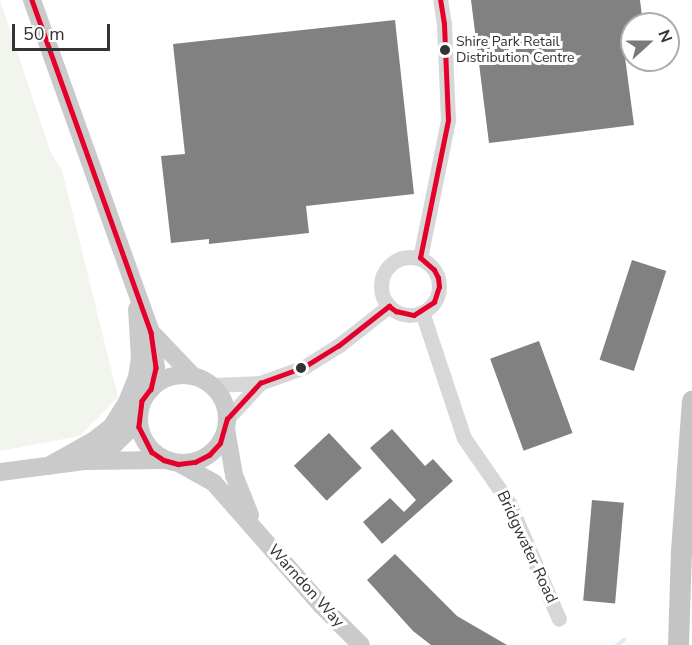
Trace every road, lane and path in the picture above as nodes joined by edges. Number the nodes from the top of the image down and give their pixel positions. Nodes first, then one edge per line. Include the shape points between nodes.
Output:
1 (32, 0) edge
2 (440, 0) edge
3 (420, 258) junction
4 (136, 290) junction
5 (389, 306) junction
6 (422, 312) junction
7 (152, 332) junction
8 (193, 376) junction
9 (260, 383) junction
10 (213, 385) junction
11 (151, 389) junction
12 (692, 400) edge
13 (139, 413) junction
14 (226, 424) junction
15 (86, 461) junction
16 (171, 462) junction
17 (48, 466) junction
18 (0, 472) edge
19 (254, 525) junction
20 (559, 619) dead end
21 (361, 645) edge
22 (678, 645) edge

1 - 4 main road
2 - 3 street via 448,120
3 - 5 street via 403,258 387,268 381,290
3 - 6 street via 434,270 439,287 434,302
4 - 7 main road
4 - 17 main road via 140,359 127,402 112,426
5 - 6 street via 405,314
5 - 9 street via 304,367
6 - 20 street, Bridgwater Road via 464,438 509,503
7 - 8 main road
7 - 11 main road via 156,368
8 - 10 main road
8 - 11 main road via 171,377
9 - 10 street
9 - 14 street
10 - 14 main road via 223,399
11 - 13 main road
12 - 22 highway
13 - 15 main road via 114,445
13 - 16 main road via 144,441 152,452
14 - 16 main road via 220,443 209,455 195,462
14 - 19 main road, Warndon Way via 234,475
15 - 16 main road
15 - 17 main road
16 - 19 main road, Warndon Way via 214,483
17 - 18 main road
19 - 21 main road, Warndon Way via 272,550

